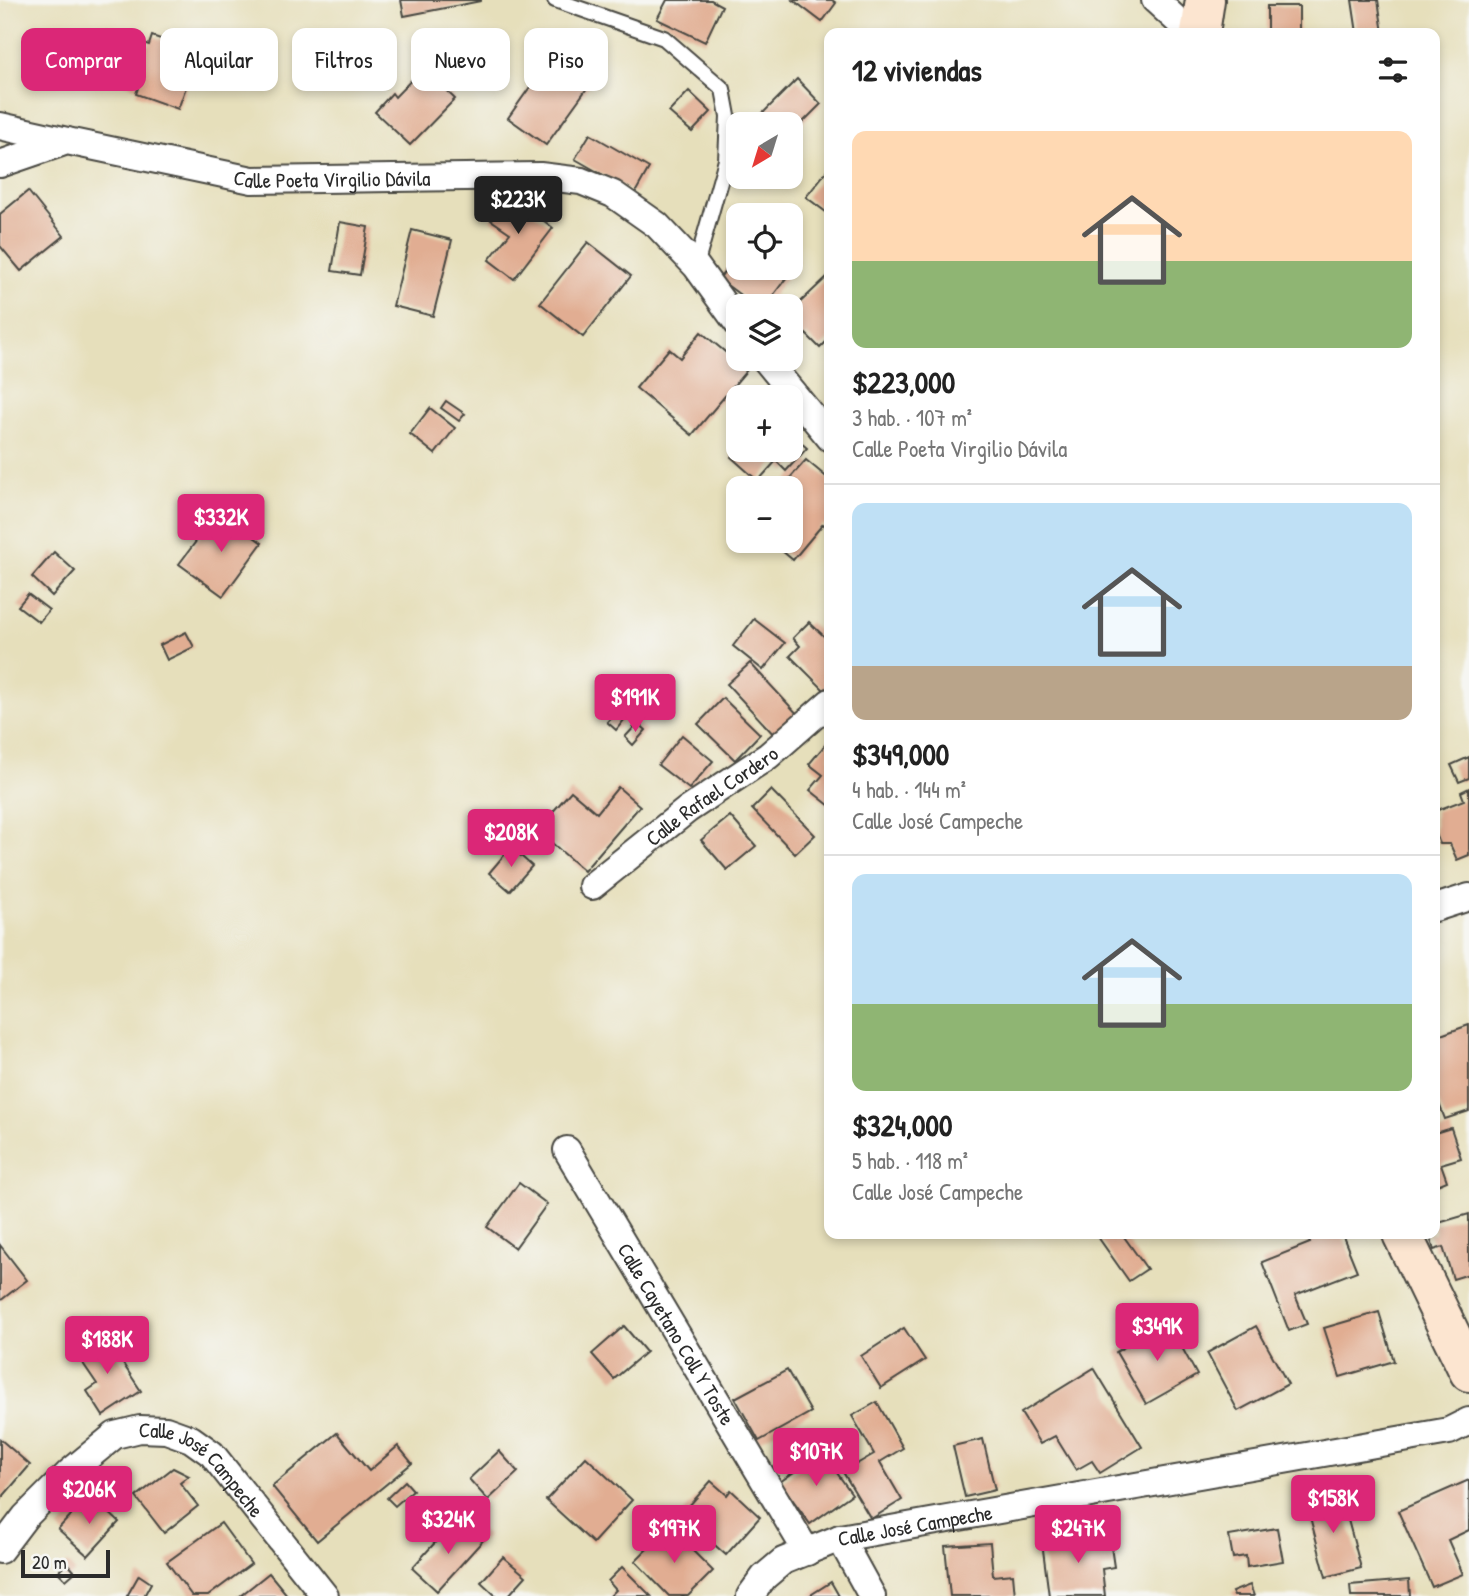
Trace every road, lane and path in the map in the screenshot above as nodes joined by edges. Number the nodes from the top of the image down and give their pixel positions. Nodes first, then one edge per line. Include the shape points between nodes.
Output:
1 (555, 0) edge
2 (1155, 0) edge
3 (1205, 0) edge
4 (1186, 28) edge
5 (1201, 28) edge
6 (0, 126) edge
7 (67, 141) junction
8 (0, 164) edge
9 (696, 266) junction
10 (726, 307) edge
11 (775, 371) edge
12 (824, 431) edge
13 (824, 707) edge
14 (592, 886) dead end
15 (1469, 897) edge
16 (1440, 906) edge
17 (567, 1150) dead end
18 (1404, 1239) edge
19 (1469, 1372) edge
20 (1469, 1422) edge
21 (840, 1538) junction
22 (0, 1550) edge
23 (807, 1552) junction
24 (324, 1596) edge
25 (750, 1596) edge
26 (872, 1596) edge

1 - 9 lane via 664,38 723,89 728,116 726,160
2 - 4 street
3 - 5 street
6 - 7 street, Calle Poeta Virgilio Dávila
7 - 8 street
7 - 9 street, Calle Poeta Virgilio Dávila via 252,180 540,176 581,181 612,194 657,225
9 - 10 street, Calle Poeta Virgilio Dávila
11 - 12 street
13 - 14 street, Calle Rafael Cordero via 768,756 687,810
15 - 16 street
17 - 23 street, Calle Cayetano Coll Y Toste
18 - 19 street
20 - 21 street, Calle José Campeche via 1449,1431
21 - 23 street, Calle José Campeche
21 - 26 street
22 - 24 street, Calle José Campeche via 70,1472 115,1435 140,1429 166,1430 191,1438 212,1454
23 - 25 street, Calle José Campeche via 783,1562

